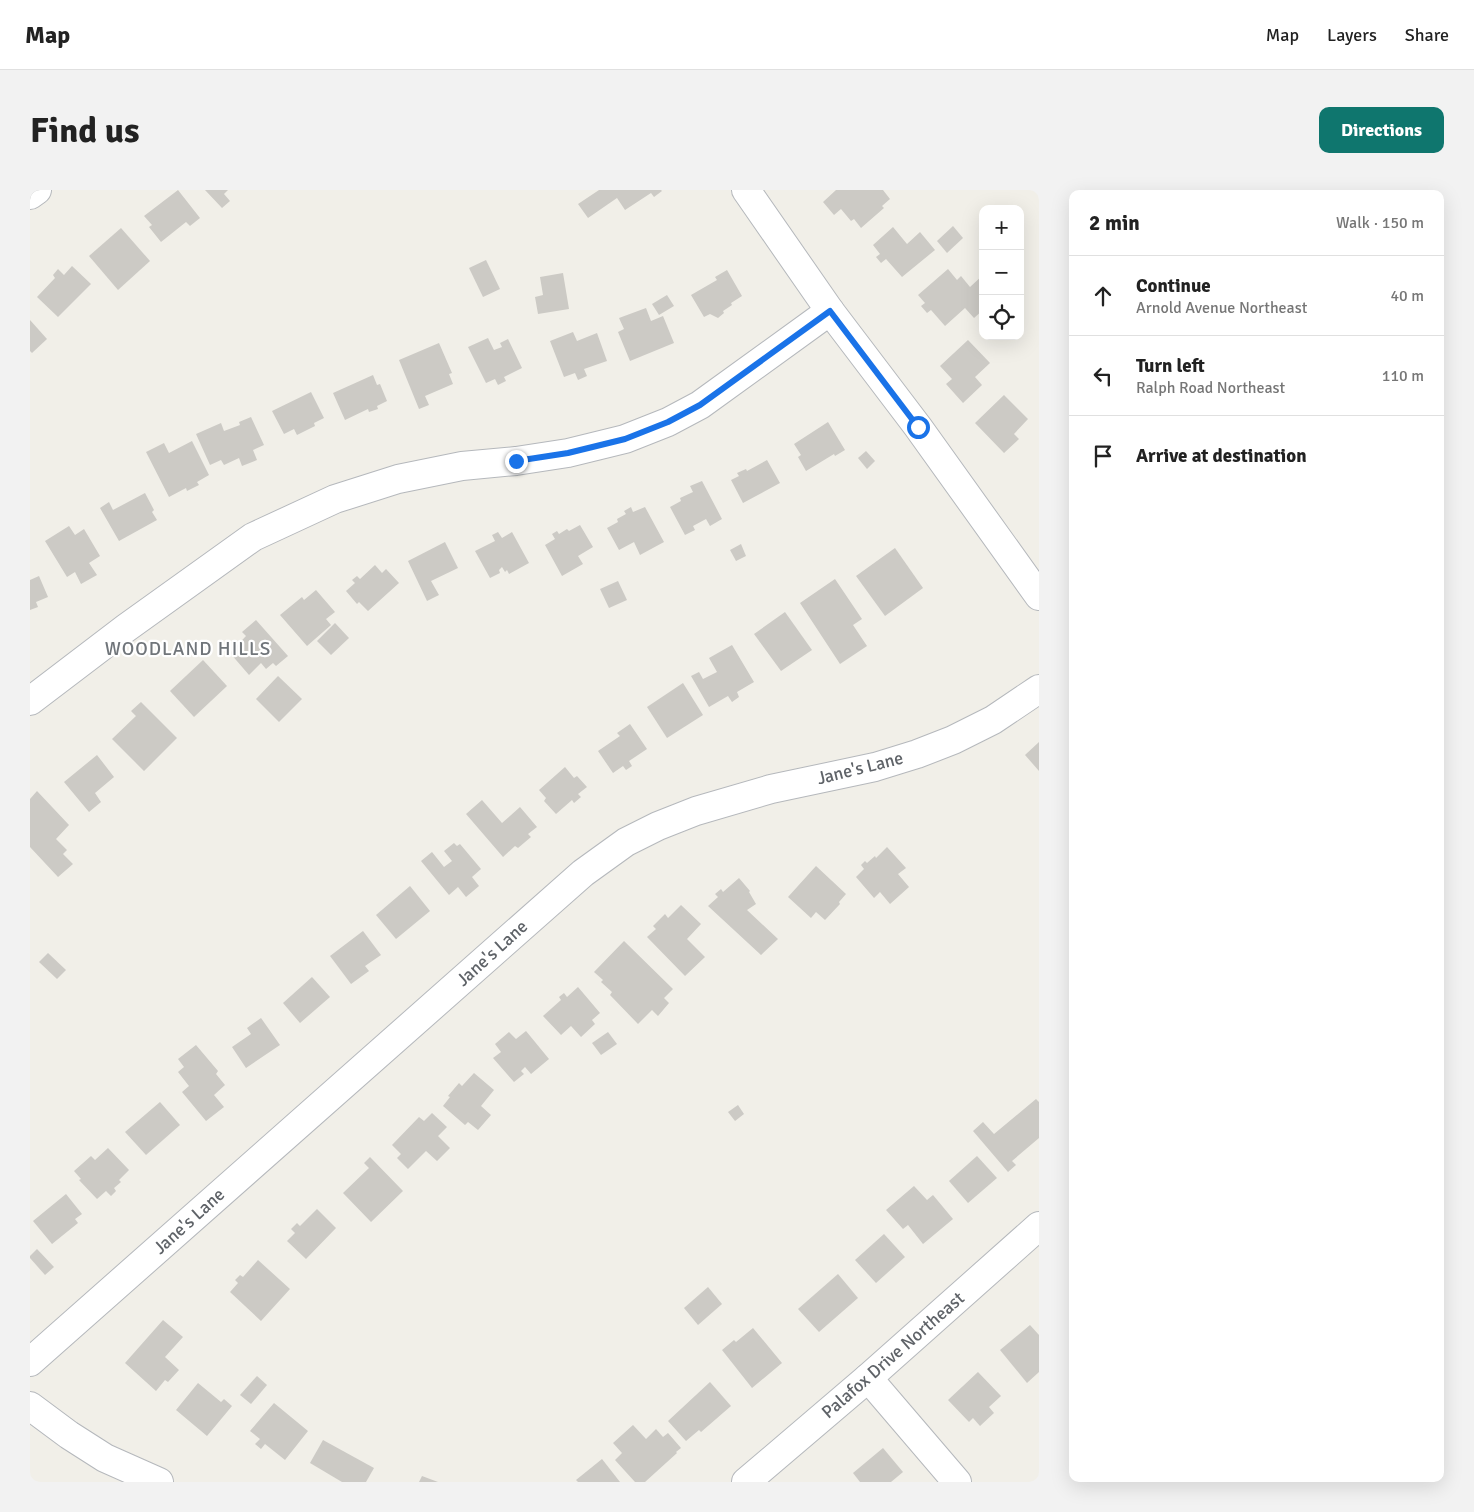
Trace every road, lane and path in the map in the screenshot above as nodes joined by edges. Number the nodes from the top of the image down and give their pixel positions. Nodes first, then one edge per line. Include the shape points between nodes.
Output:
1 (37, 190) edge
2 (746, 190) edge
3 (30, 195) edge
4 (830, 311) junction
5 (1039, 596) edge
6 (1039, 689) edge
7 (30, 701) edge
8 (1039, 1226) edge
9 (30, 1362) edge
10 (868, 1378) junction
11 (30, 1406) edge
12 (159, 1482) edge
13 (746, 1482) edge
14 (957, 1482) edge

1 - 3 street
2 - 4 street
4 - 5 street
4 - 7 street via 700,405 625,439 568,453 462,466 398,479 335,499 253,536
6 - 9 street, Jane's Lane via 993,720 917,754 843,775 771,789 696,811 626,842 583,873
8 - 10 street, Palafox Drive Northeast
10 - 13 street, Palafox Drive Northeast
10 - 14 street
11 - 12 street via 105,1458

